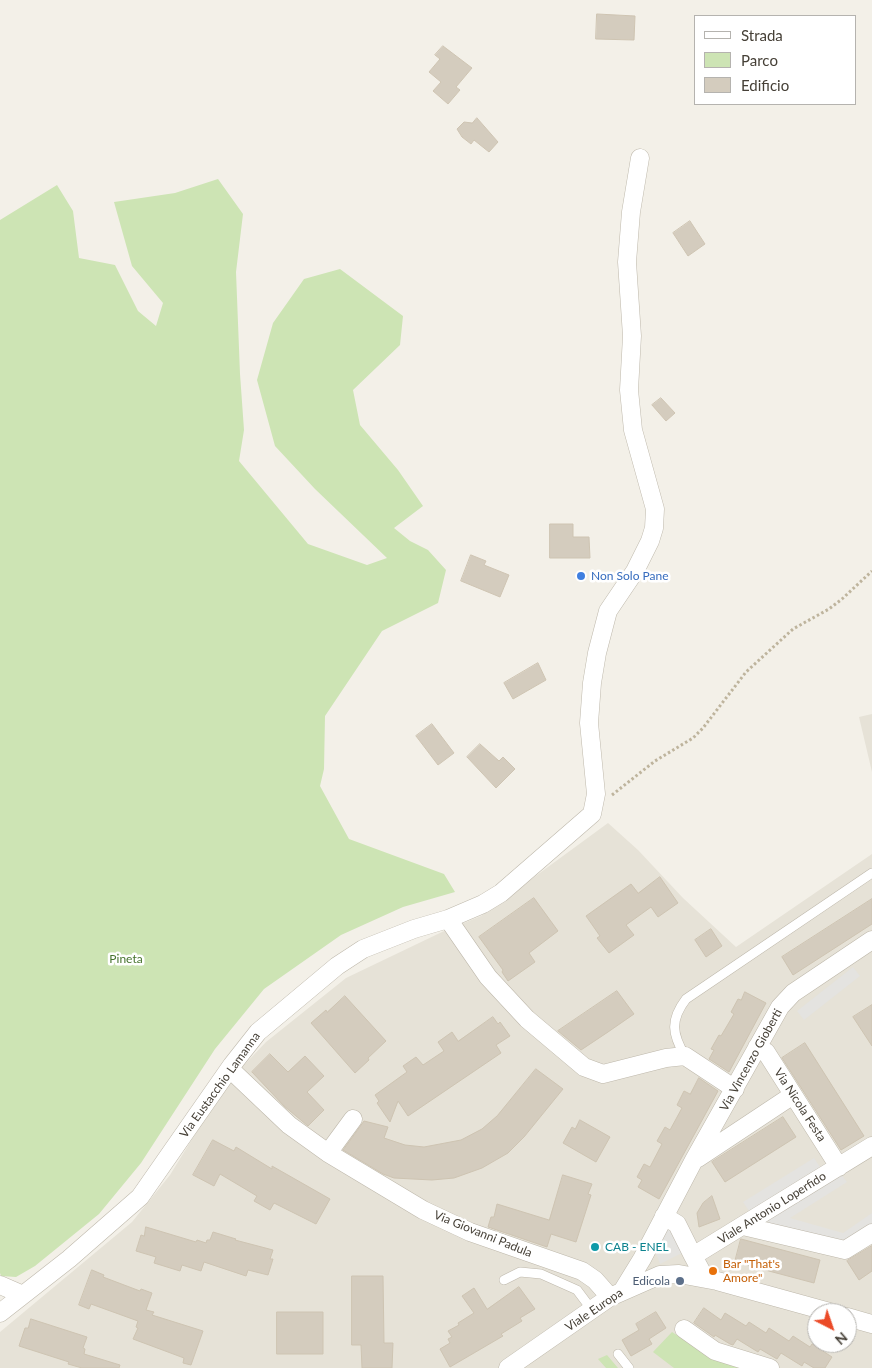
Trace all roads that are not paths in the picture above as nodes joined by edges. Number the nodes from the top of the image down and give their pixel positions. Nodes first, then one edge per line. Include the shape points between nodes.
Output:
1 (640, 158) dead end
2 (872, 873) edge
3 (448, 919) junction
4 (871, 942) edge
5 (757, 1047) junction
6 (685, 1056) junction
7 (230, 1069) junction
8 (735, 1089) junction
9 (793, 1095) junction
10 (353, 1120) dead end
11 (872, 1146) edge
12 (328, 1153) junction
13 (694, 1160) junction
14 (839, 1167) junction
15 (664, 1216) junction
16 (743, 1226) junction
17 (872, 1233) edge
18 (694, 1256) junction
19 (705, 1278) junction
20 (504, 1280) dead end
21 (0, 1285) edge
22 (616, 1294) junction
23 (23, 1295) junction
24 (807, 1306) edge
25 (592, 1310) junction
26 (0, 1313) edge
27 (857, 1320) edge
28 (872, 1324) edge
29 (684, 1329) dead end
30 (618, 1354) dead end
31 (513, 1367) edge
32 (630, 1368) edge
33 (770, 1368) edge

1 - 3 street, Via Eustacchio Lamanna via 627,262 632,336 628,390 633,430 655,509 655,520 650,540 635,571 608,611 597,653 589,723 596,794 592,814 501,892 484,904
2 - 6 lane via 686,999 679,1008 674,1030
3 - 6 street via 488,977 527,1019 584,1067 603,1074 659,1059
3 - 7 street, Via Eustacchio Lamanna via 363,949 337,966 258,1032
4 - 5 street, Via Vincenzo Gioberti via 787,998
5 - 8 street, Via Vincenzo Gioberti
5 - 9 street, Via Nicola Festa via 766,1052
6 - 8 street
7 - 12 street, Via Giovanni Padula via 289,1125
7 - 23 street, Via Eustacchio Lamanna via 140,1197
8 - 13 street, Via Vincenzo Gioberti
9 - 13 street, Via Vincenzo Gioberti
9 - 14 street, Via Nicola Festa
10 - 12 street
11 - 14 street, Viale Antonio Loperfido
12 - 22 street, Via Giovanni Padula via 430,1213 470,1232 582,1271
13 - 15 street, Via Vincenzo Gioberti
14 - 16 street, Viale Antonio Loperfido
15 - 18 street via 677,1224
15 - 22 street, Via Vincenzo Gioberti via 642,1259
16 - 17 street via 845,1250
16 - 18 street, Viale Antonio Loperfido
18 - 19 street
19 - 22 street, Viale Europa via 660,1275
19 - 24 street, Viale Europa
20 - 25 lane via 520,1272 541,1274 577,1290
21 - 23 street
22 - 25 street, Viale Europa
23 - 26 street, Via Eustacchio Lamanna
25 - 31 street, Viale Europa
27 - 28 street
29 - 33 street via 715,1351
30 - 32 lane

